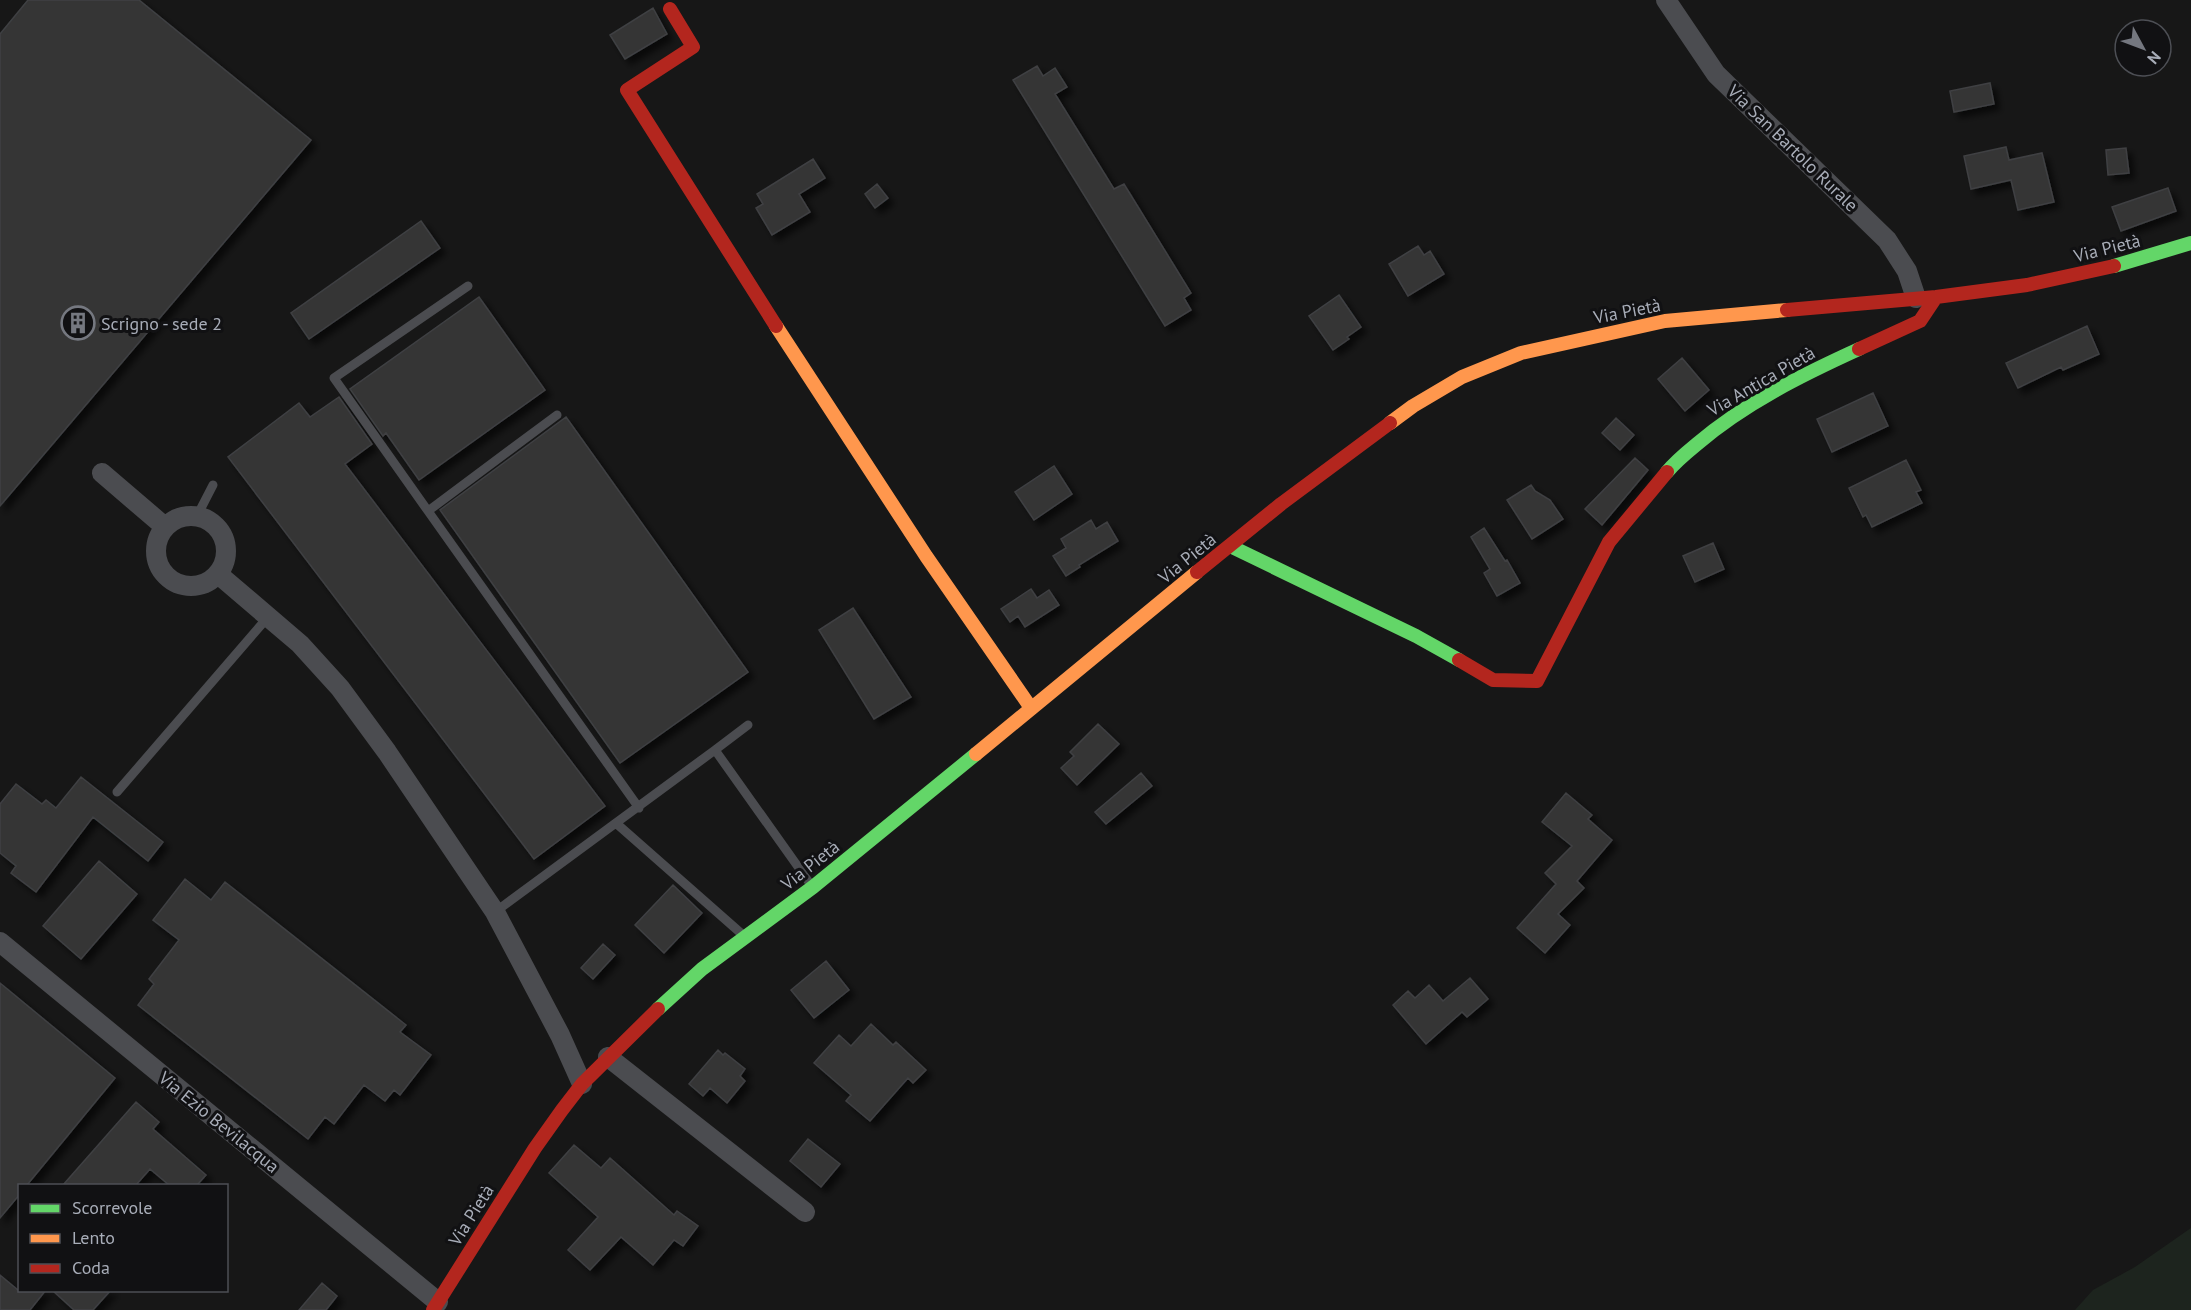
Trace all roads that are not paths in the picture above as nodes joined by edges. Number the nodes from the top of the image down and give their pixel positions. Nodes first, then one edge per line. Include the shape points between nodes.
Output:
1 (1666, 0) edge
2 (670, 9) dead end
3 (2191, 243) edge
4 (468, 286) dead end
5 (1936, 297) junction
6 (1916, 298) junction
7 (557, 415) dead end
8 (102, 473) dead end
9 (213, 485) dead end
10 (428, 511) junction
11 (197, 516) junction
12 (165, 527) junction
13 (1230, 546) junction
14 (218, 574) junction
15 (267, 616) junction
16 (1031, 708) junction
17 (748, 725) dead end
18 (715, 750) junction
19 (117, 792) dead end
20 (639, 808) junction
21 (617, 824) junction
22 (813, 887) junction
23 (495, 912) junction
24 (745, 937) junction
25 (0, 942) edge
26 (608, 1057) junction
27 (582, 1084) junction
28 (805, 1212) dead end
29 (435, 1306) edge

1 - 6 street, Via San Bartolo Rurale via 1716,74 1887,240 1907,271
2 - 16 street via 693,47 627,90 819,392 985,645
3 - 5 street, Via Pietà via 2125,264 2027,285
4 - 10 lane via 334,378
5 - 6 street, Via Pietà
5 - 13 street, Via Antica Pietà via 1920,321 1771,393 1723,422 1674,463 1609,542 1537,681 1493,680 1416,636
6 - 13 street, Via Pietà via 1665,321 1521,353 1462,377 1413,406
7 - 10 lane
8 - 12 street
9 - 11 lane
10 - 20 lane
11 - 12 street via 186,516
11 - 14 street via 216,526 226,544
12 - 14 street via 159,536 156,558 168,578 188,586 199,585
13 - 16 street, Via Pietà
14 - 15 street
15 - 19 lane
15 - 23 street via 300,644 340,688
16 - 22 street, Via Pietà
17 - 18 lane
18 - 20 lane
18 - 22 lane
20 - 21 lane
21 - 23 lane
21 - 24 lane
22 - 24 street, Via Pietà
23 - 27 street
24 - 26 street, Via Pietà via 702,969
25 - 29 street, Via Ezio Bevilacqua
26 - 27 street, Via Pietà
26 - 28 street
27 - 29 street, Via Pietà via 535,1148

